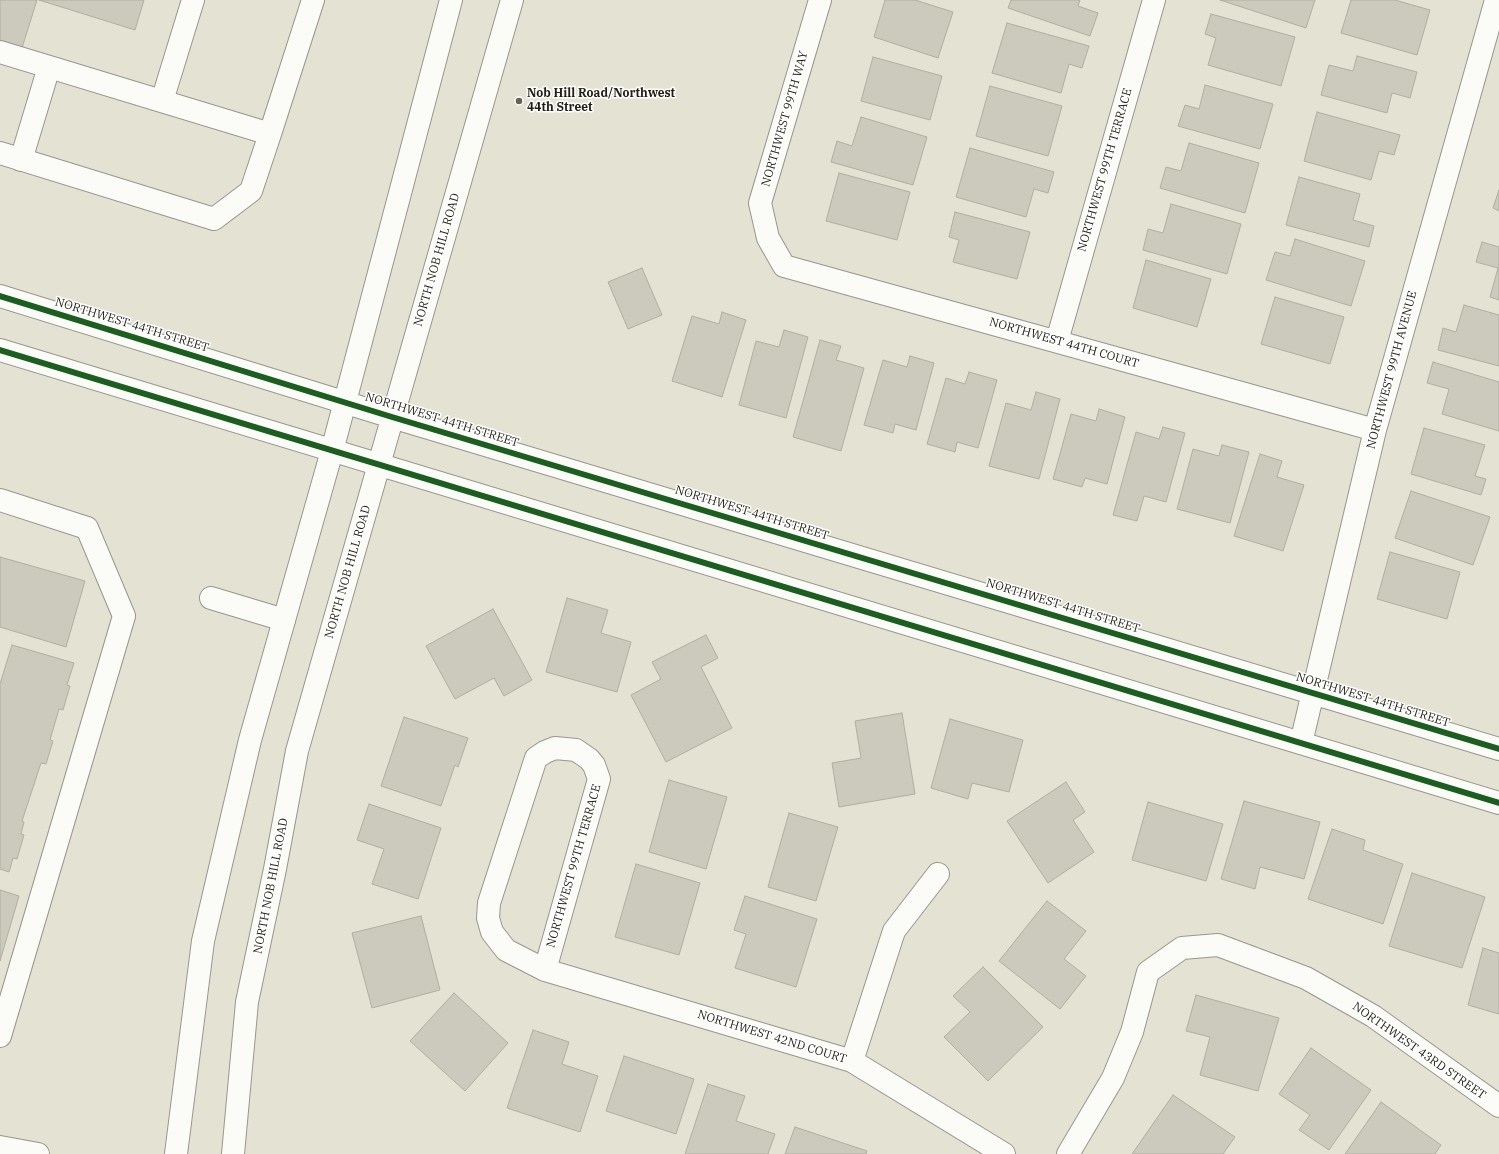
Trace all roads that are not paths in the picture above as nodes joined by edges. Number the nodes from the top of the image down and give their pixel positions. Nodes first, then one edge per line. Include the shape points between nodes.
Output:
1 (193, 0) edge
2 (313, 0) edge
3 (451, 0) edge
4 (512, 0) edge
5 (820, 0) edge
6 (1154, 0) edge
7 (1496, 0) edge
8 (0, 52) edge
9 (49, 67) junction
10 (162, 101) junction
11 (270, 134) junction
12 (0, 153) edge
13 (21, 160) junction
14 (768, 238) joint
15 (0, 296) edge
16 (1056, 341) junction
17 (0, 350) edge
18 (345, 401) junction
19 (392, 417) junction
20 (1374, 430) junction
21 (332, 451) junction
22 (379, 465) junction
23 (0, 500) edge
24 (211, 598) dead end
25 (284, 620) junction
26 (1314, 694) junction
27 (1301, 743) junction
28 (1499, 749) edge
29 (1499, 803) edge
30 (938, 874) dead end
31 (545, 970) junction
32 (0, 1036) edge
33 (852, 1061) junction
34 (1499, 1106) edge
35 (0, 1147) edge
36 (38, 1154) edge
37 (176, 1154) edge
38 (233, 1154) edge
39 (1004, 1154) edge
40 (1068, 1154) edge

1 - 10 street
2 - 11 street
3 - 18 street
4 - 19 street, NORTH NOB HILL ROAD
5 - 14 street, NORTHWEST 99TH WAY via 760,203
6 - 16 street, NORTHWEST 99TH TERRACE
7 - 20 street, NORTHWEST 99TH AVENUE
8 - 9 street
9 - 10 street
9 - 13 street
10 - 11 street
11 - 13 street via 251,191 214,219
12 - 13 street
14 - 16 street, NORTHWEST 44TH COURT via 784,266
15 - 18 street, NORTHWEST 44TH STREET
16 - 20 street, NORTHWEST 44TH COURT
17 - 21 street
18 - 19 street, NORTHWEST 44TH STREET
18 - 21 street
19 - 22 street, NORTH NOB HILL ROAD
19 - 26 street, NORTHWEST 44TH STREET
20 - 26 street, NORTHWEST 99TH AVENUE
21 - 22 street
21 - 25 street
22 - 27 street
22 - 38 street, NORTH NOB HILL ROAD via 297,751 247,1002
23 - 32 street via 87,528 124,616
24 - 25 street
25 - 37 street via 250,740 203,941
26 - 27 street, NORTHWEST 99TH AVENUE
26 - 28 street, NORTHWEST 44TH STREET
27 - 29 street
30 - 33 street via 894,931
31 - 31 street, NORTHWEST 99TH TERRACE via 599,779 589,759 576,750 555,748 536,758 489,903 488,918 492,932 506,950
31 - 33 street, NORTHWEST 42ND COURT
33 - 39 street, NORTHWEST 42ND COURT
34 - 40 street, NORTHWEST 43RD STREET via 1373,1016 1306,978 1218,945 1182,948 1148,972 1132,1032 1113,1078
35 - 36 street

